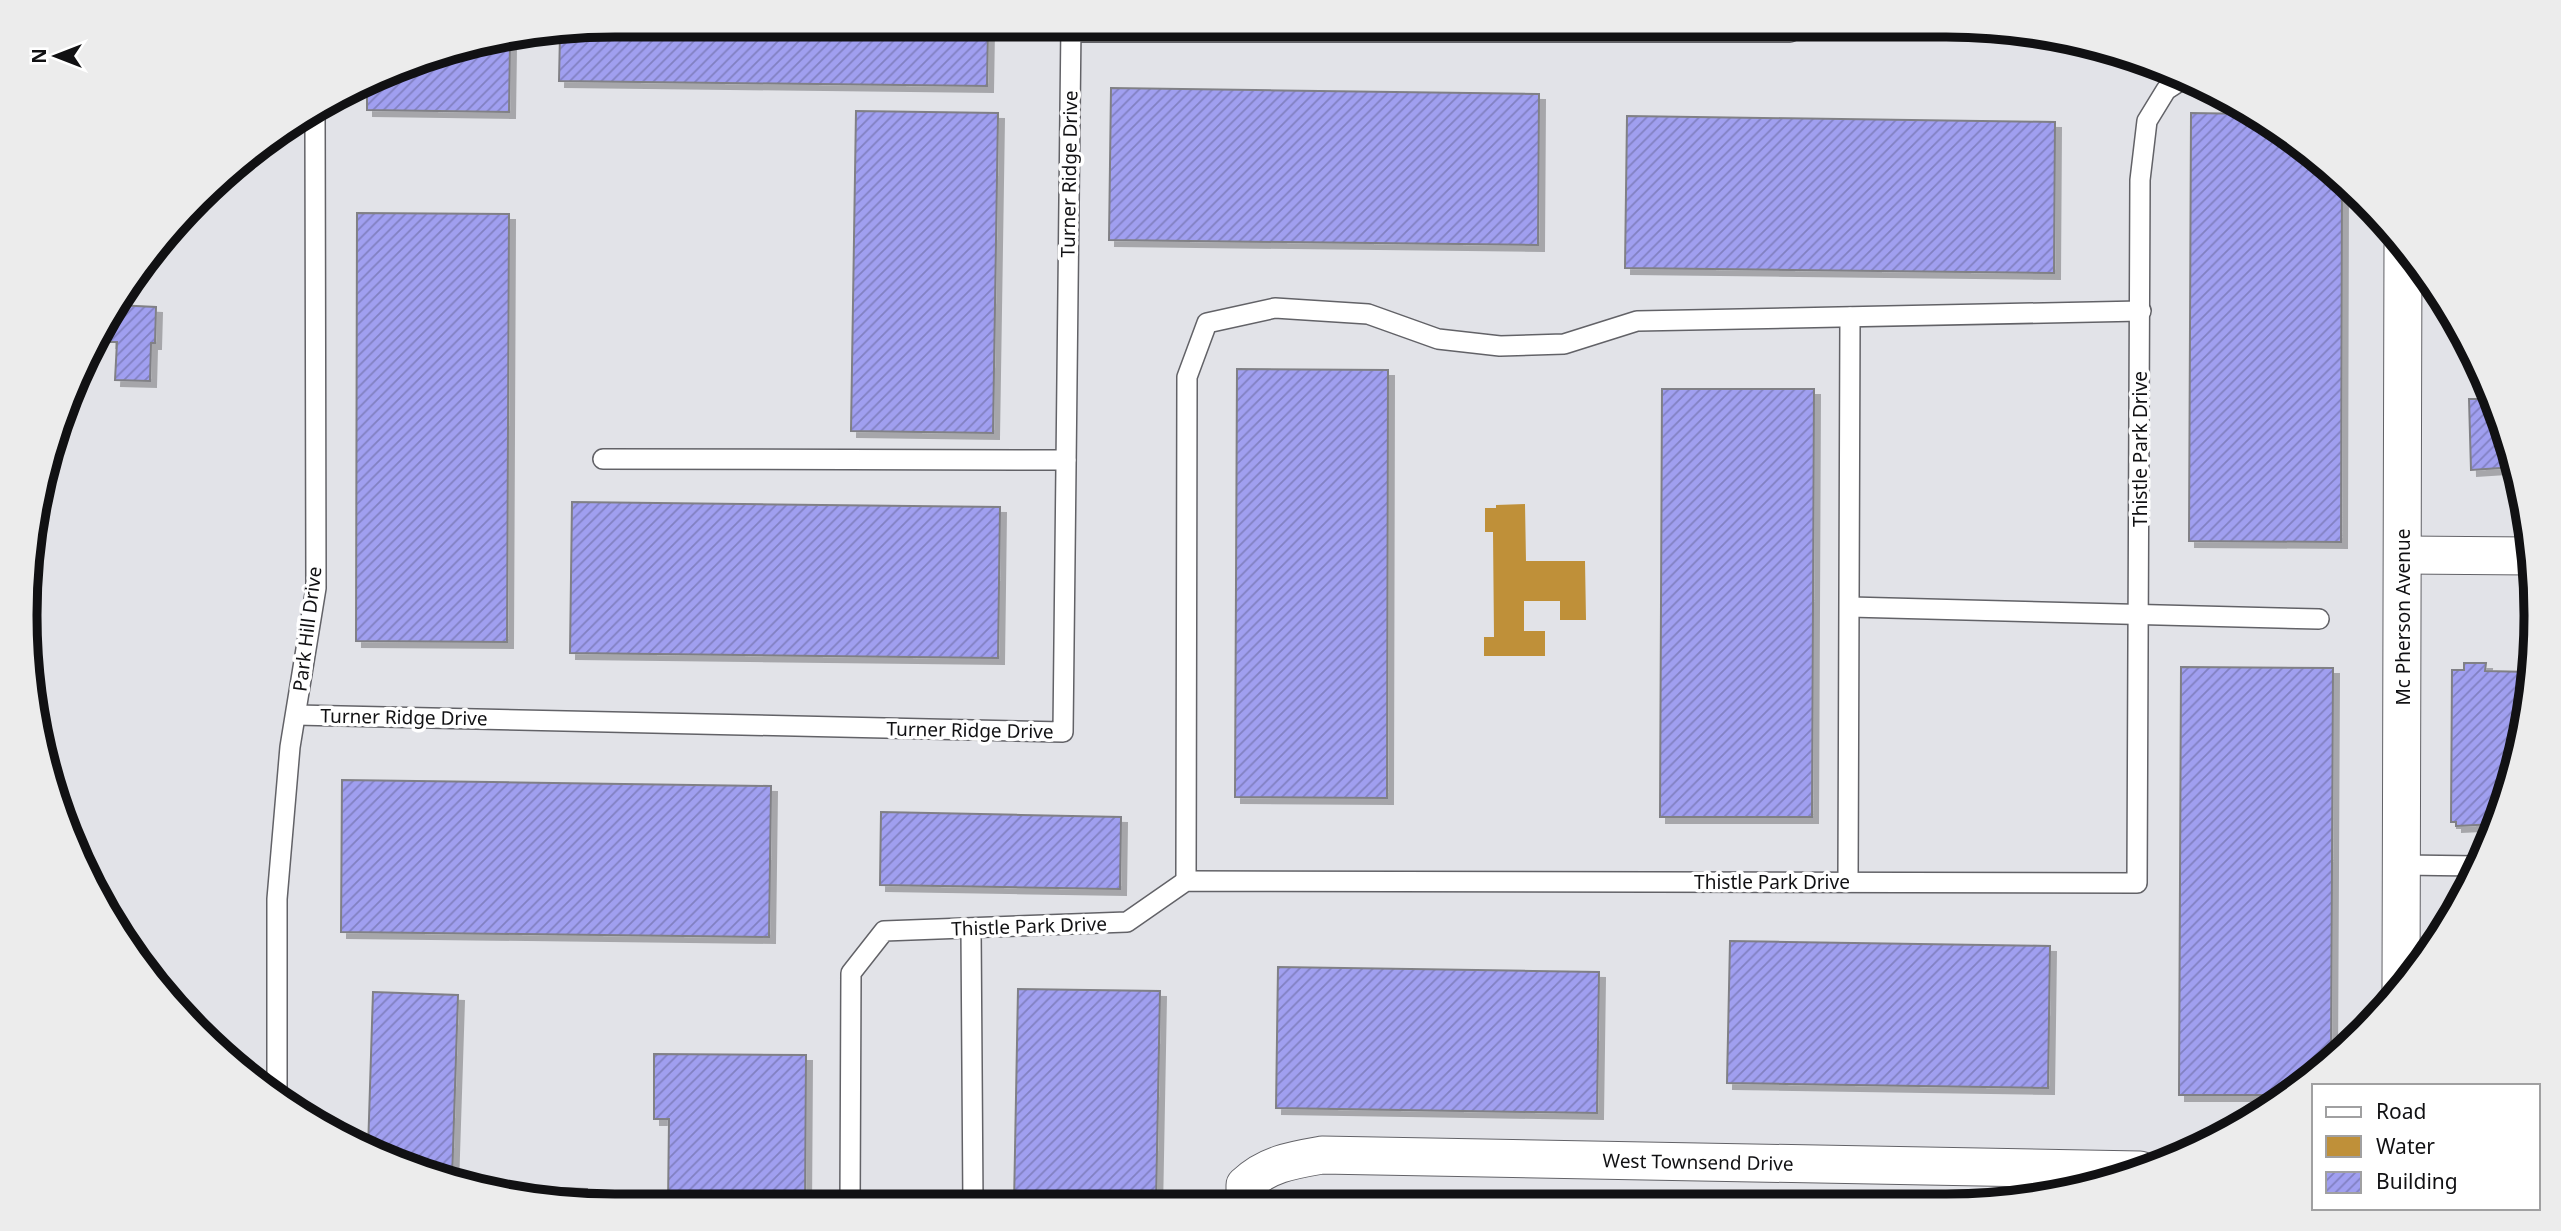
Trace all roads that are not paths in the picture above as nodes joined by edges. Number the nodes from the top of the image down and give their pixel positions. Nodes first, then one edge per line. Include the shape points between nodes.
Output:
1 (1071, 37) edge
2 (2175, 84) edge
3 (315, 121) edge
4 (2403, 261) edge
5 (2141, 311) junction
6 (1850, 317) junction
7 (603, 459) dead end
8 (1066, 460) junction
9 (2404, 555) junction
10 (2521, 556) edge
11 (1850, 607) junction
12 (2139, 614) junction
13 (2319, 619) dead end
14 (296, 715) junction
15 (2402, 865) junction
16 (2467, 866) edge
17 (1186, 881) junction
18 (1848, 882) junction
19 (971, 928) junction
20 (2401, 973) edge
21 (277, 1085) edge
22 (2113, 1170) edge
23 (1251, 1188) edge
24 (850, 1194) edge
25 (973, 1194) edge

1 - 8 lane, Turner Ridge Drive
2 - 5 lane, Thistle Park Drive via 2166,90 2147,121 2140,180
3 - 14 lane, Park Hill Drive via 316,589
4 - 9 street, Mc Pherson Avenue
5 - 6 lane
5 - 12 lane, Thistle Park Drive
6 - 11 lane
6 - 17 lane via 1637,321 1564,344 1500,346 1438,339 1368,314 1276,308 1207,323 1187,377
7 - 8 lane
8 - 14 lane, Turner Ridge Drive via 1063,732
9 - 10 street
9 - 15 street, Mc Pherson Avenue
11 - 12 lane
11 - 18 lane
12 - 13 lane
12 - 18 lane, Thistle Park Drive via 2137,883
14 - 21 lane, Park Hill Drive via 277,899
15 - 16 lane
15 - 20 street, Mc Pherson Avenue
17 - 18 lane, Thistle Park Drive
17 - 19 lane, Thistle Park Drive via 1127,922
19 - 24 lane, Thistle Park Drive via 884,931 851,973
19 - 25 lane
22 - 23 street, West Townsend Drive via 1322,1155 1286,1161

